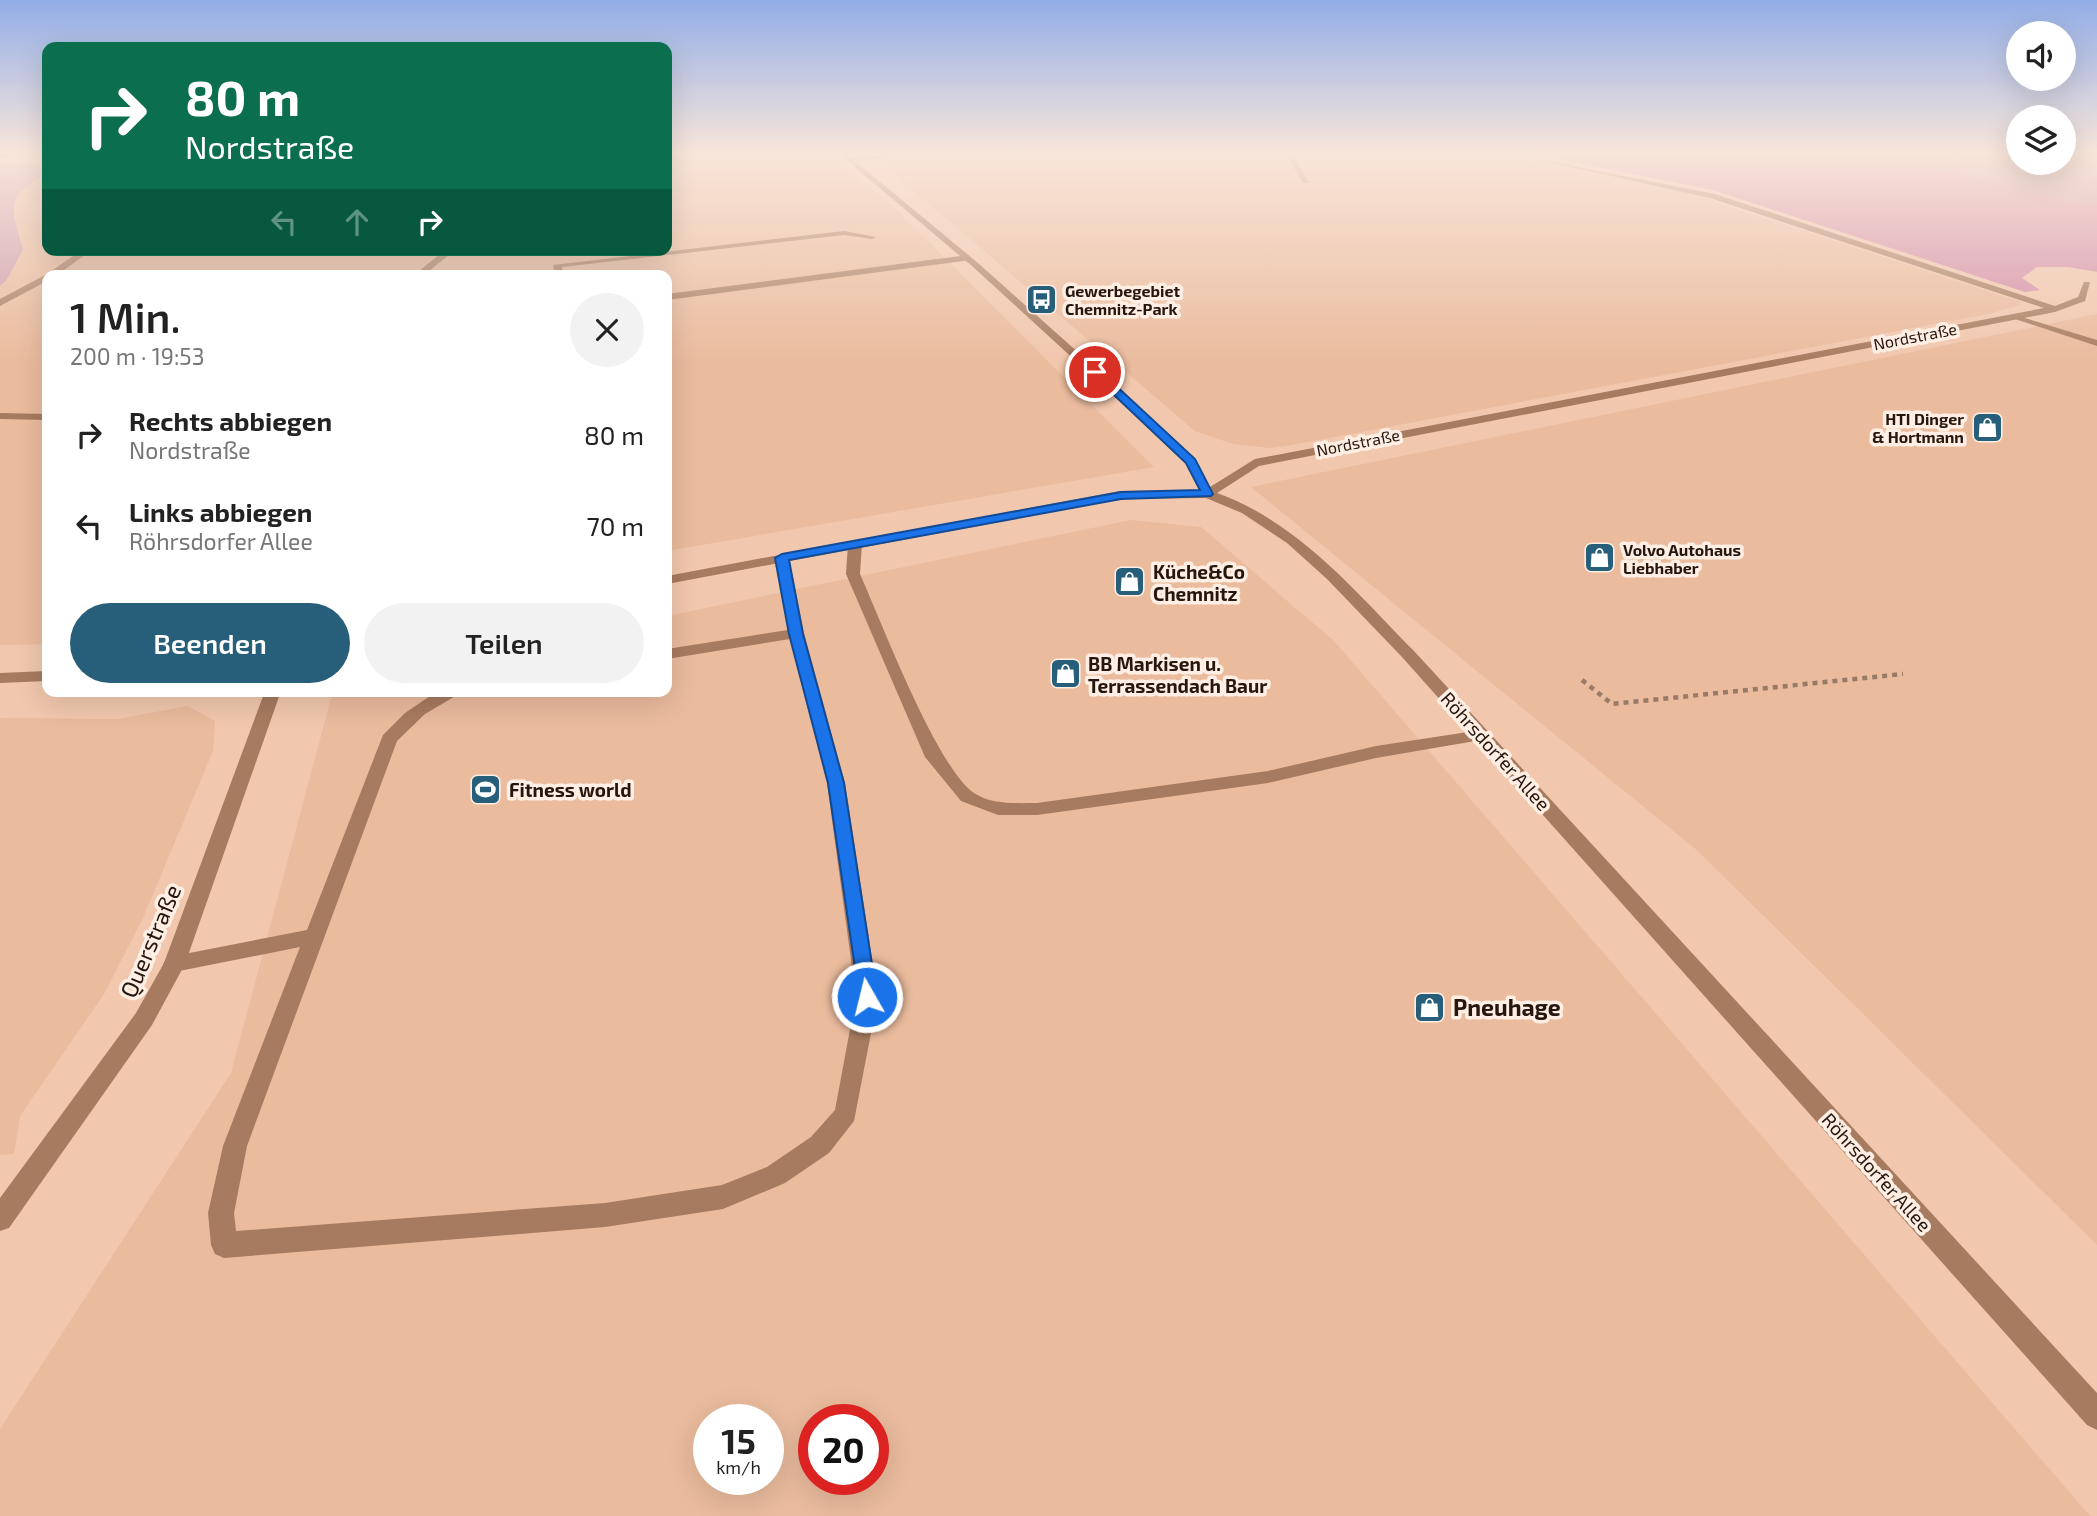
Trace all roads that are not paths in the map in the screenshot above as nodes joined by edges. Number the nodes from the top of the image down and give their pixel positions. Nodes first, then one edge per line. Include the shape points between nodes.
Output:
1 (928, 223) edge
2 (1793, 223) edge
3 (872, 237) dead end
4 (672, 252) edge
5 (79, 256) edge
6 (443, 256) edge
7 (638, 256) edge
8 (968, 258) junction
9 (58, 270) edge
10 (425, 270) edge
11 (558, 270) edge
12 (42, 280) edge
13 (2087, 284) dead end
14 (672, 296) edge
15 (0, 303) edge
16 (2055, 309) junction
17 (2018, 317) junction
18 (2097, 344) edge
19 (0, 416) edge
20 (42, 417) edge
21 (1207, 494) junction
22 (855, 544) junction
23 (782, 558) junction
24 (672, 579) edge
25 (796, 634) junction
26 (672, 653) edge
27 (42, 676) edge
28 (0, 678) edge
29 (271, 697) edge
30 (444, 697) edge
31 (1481, 735) junction
32 (314, 936) junction
33 (174, 964) junction
34 (0, 1219) edge
35 (2097, 1415) edge

1 - 8 street
2 - 16 street
3 - 4 street via 844,233
5 - 9 street
6 - 10 street
7 - 11 street via 557,265
8 - 14 street
8 - 21 street via 1191,462
12 - 15 street
13 - 16 street, Nordstraße via 2082,299
16 - 17 street, Nordstraße
17 - 18 street
17 - 21 street, Nordstraße via 1255,463
19 - 20 street
21 - 22 street via 1121,495
21 - 31 street, Röhrsdorfer Allee via 1246,510 1281,533 1408,654
22 - 23 street
22 - 31 street via 853,574 934,757 967,797 998,809 1037,809 1268,777 1376,752
23 - 24 street
23 - 25 street
25 - 26 street
25 - 32 street via 836,783 867,997 846,1114 820,1145 776,1175 723,1197 605,1215 224,1245 221,1213 235,1146
27 - 28 street
29 - 33 street, Querstraße
30 - 32 street via 417,710 389,738
31 - 35 street, Röhrsdorfer Allee
32 - 33 street
33 - 34 street, Querstraße via 145,1019

